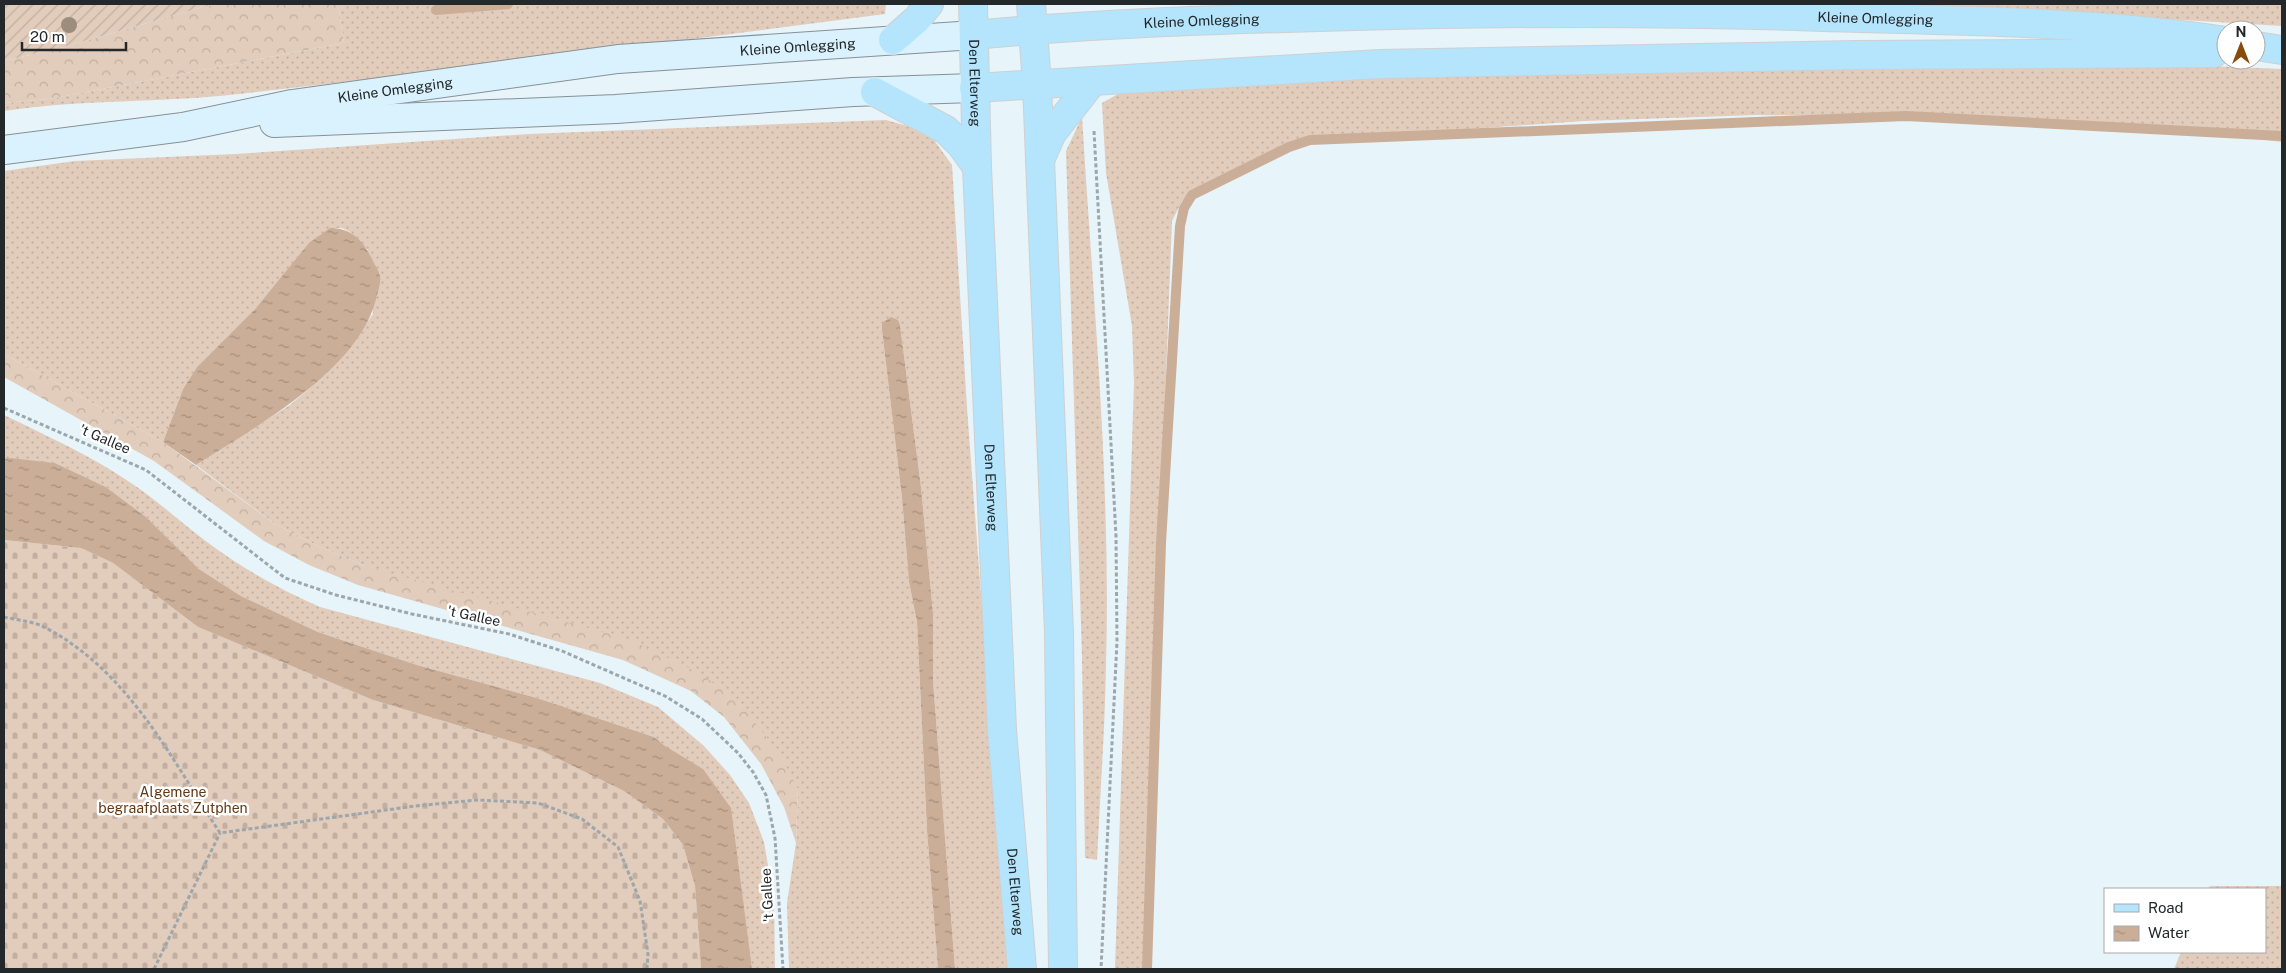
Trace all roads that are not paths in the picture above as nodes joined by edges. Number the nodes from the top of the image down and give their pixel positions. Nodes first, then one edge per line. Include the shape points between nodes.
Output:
1 (929, 4) edge
2 (973, 4) edge
3 (1078, 4) edge
4 (1032, 16) edge
5 (1118, 24) junction
6 (974, 35) junction
7 (893, 40) junction
8 (2216, 40) edge
9 (2266, 48) edge
10 (2282, 52) edge
11 (2216, 53) edge
12 (2266, 53) edge
13 (1092, 82) junction
14 (1037, 84) junction
15 (974, 88) junction
16 (875, 92) junction
17 (183, 127) junction
18 (4, 150) edge
19 (1039, 163) junction
20 (978, 167) junction
21 (1022, 969) edge
22 (1063, 969) edge

1 - 7 main road
2 - 6 main road, Den Elterweg
3 - 5 main road
4 - 5 main road, Kleine Omlegging
4 - 6 main road, Kleine Omlegging
4 - 14 main road
5 - 8 main road, Kleine Omlegging via 1488,12 1724,14 2027,24
6 - 7 street, Kleine Omlegging
6 - 15 main road, Den Elterweg
7 - 17 street, Kleine Omlegging via 618,59 292,104
9 - 10 main road
10 - 12 main road
11 - 13 main road, Kleine Omlegging via 1857,55 1380,64
13 - 14 main road, Kleine Omlegging
13 - 19 main road via 1052,134
14 - 15 main road, Kleine Omlegging
14 - 19 main road
15 - 16 street, Kleine Omlegging
15 - 20 main road, Den Elterweg
16 - 17 street, Kleine Omlegging via 606,109
16 - 20 main road via 946,130
17 - 18 street, Kleine Omlegging
19 - 22 main road via 1059,632
20 - 21 main road, Den Elterweg via 1002,730

